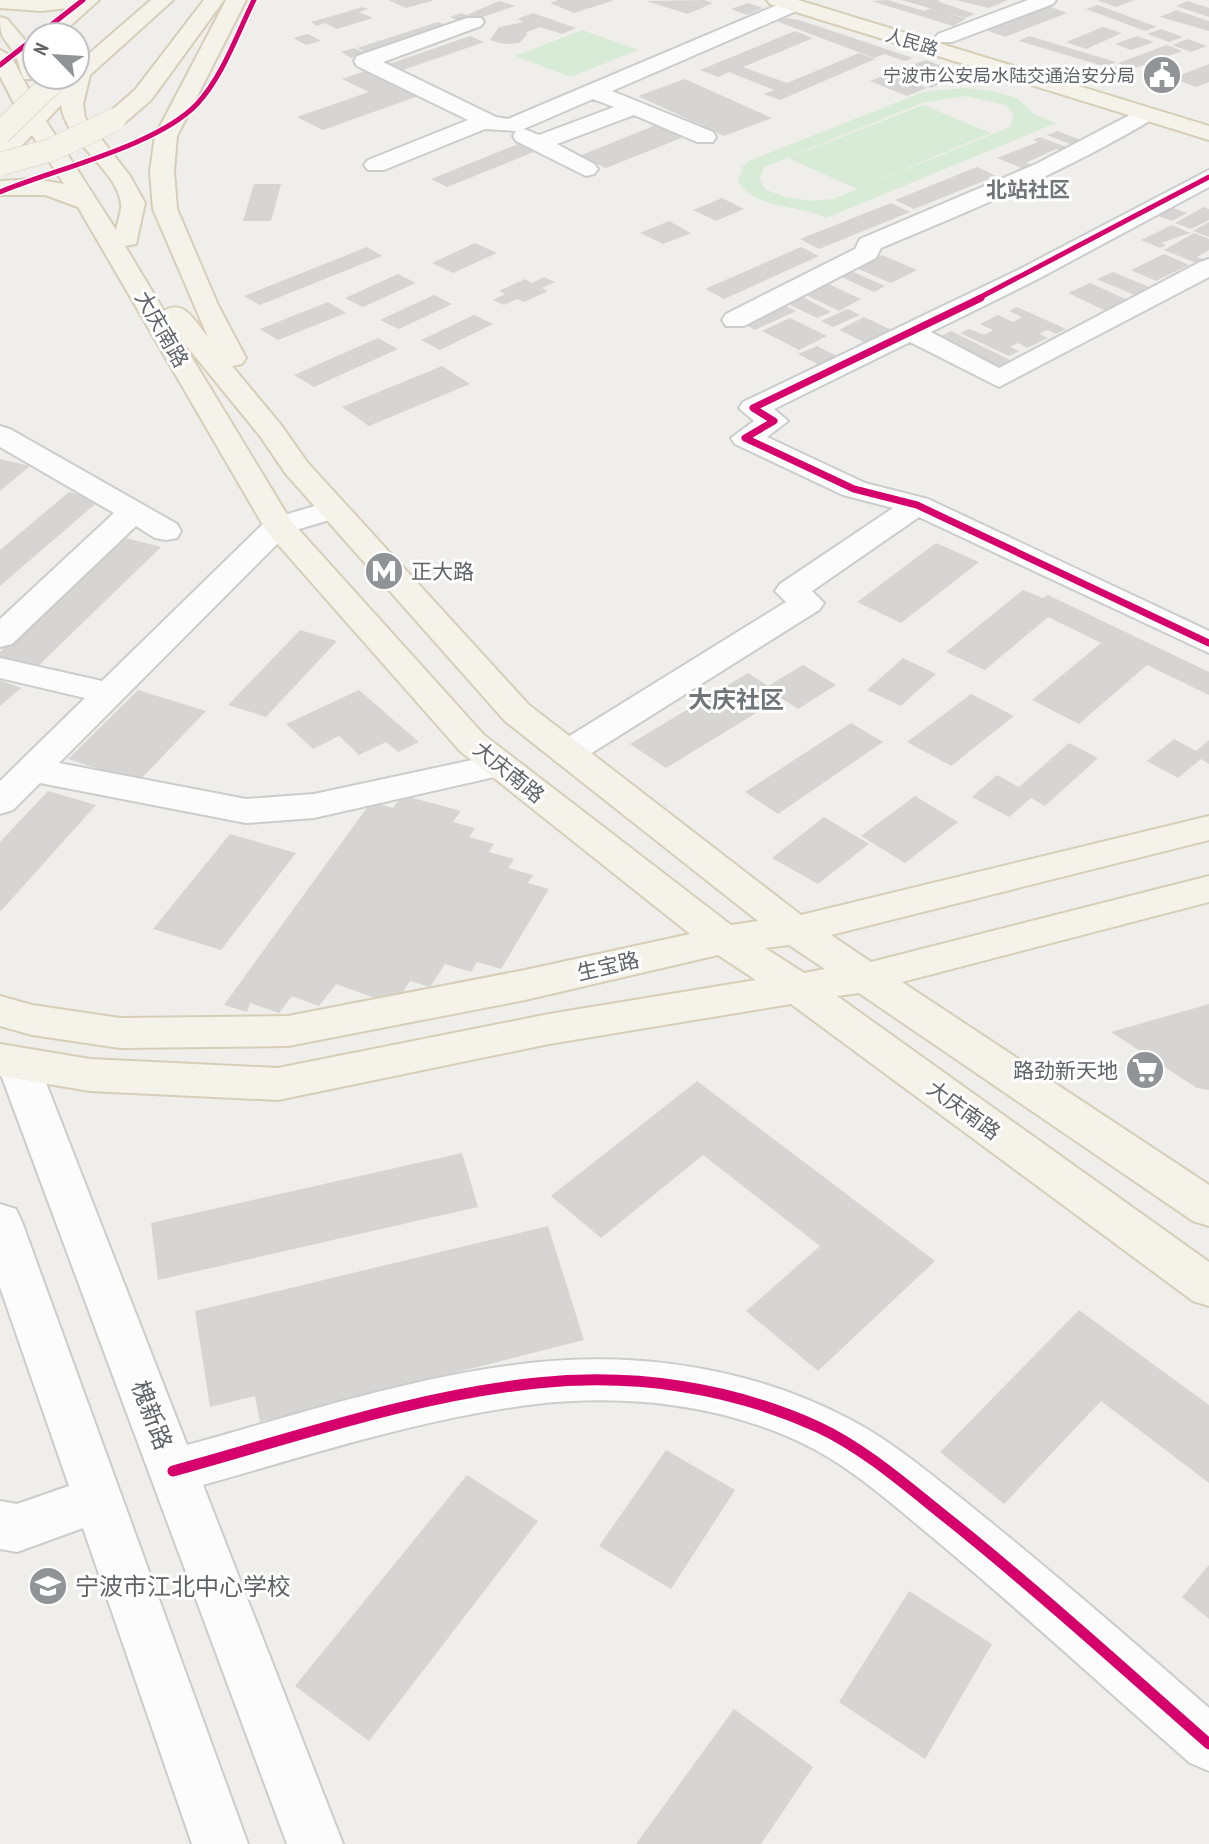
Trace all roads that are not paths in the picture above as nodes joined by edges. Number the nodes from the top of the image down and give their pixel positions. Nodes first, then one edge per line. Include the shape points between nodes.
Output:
1 (80, 0) edge
2 (146, 0) edge
3 (163, 0) edge
4 (214, 0) edge
5 (236, 0) edge
6 (818, 0) edge
7 (1046, 0) edge
8 (0, 2) edge
9 (785, 3) edge
10 (97, 4) edge
11 (84, 21) edge
12 (474, 22) dead end
13 (0, 23) edge
14 (945, 38) junction
15 (91, 49) edge
16 (91, 57) edge
17 (19, 63) edge
18 (419, 68) dead end
19 (396, 76) junction
20 (48, 91) edge
21 (57, 91) edge
22 (72, 91) edge
23 (594, 91) junction
24 (633, 108) junction
25 (1145, 114) junction
26 (39, 116) junction
27 (1209, 118) edge
28 (497, 124) junction
29 (0, 132) edge
30 (1209, 133) edge
31 (705, 137) dead end
32 (539, 143) junction
33 (0, 155) edge
34 (0, 164) edge
35 (376, 165) dead end
36 (586, 169) dead end
37 (1209, 177) edge
38 (0, 188) edge
39 (87, 202) junction
40 (127, 239) junction
41 (1209, 267) edge
42 (735, 320) dead end
43 (911, 332) junction
44 (271, 431) junction
45 (3, 442) edge
46 (917, 505) junction
47 (332, 510) junction
48 (133, 512) junction
49 (278, 526) junction
50 (166, 531) dead end
51 (0, 637) edge
52 (1209, 643) edge
53 (0, 668) edge
54 (108, 693) junction
55 (567, 753) junction
56 (500, 765) junction
57 (33, 770) junction
58 (0, 802) edge
59 (1209, 828) edge
60 (1209, 889) edge
61 (795, 930) junction
62 (724, 940) junction
63 (867, 977) junction
64 (800, 990) junction
65 (0, 1011) edge
66 (9, 1063) edge
67 (1208, 1206) edge
68 (0, 1222) edge
69 (1209, 1287) edge
70 (173, 1471) junction
71 (98, 1499) junction
72 (0, 1525) edge
73 (1209, 1744) edge
74 (220, 1844) edge
75 (315, 1844) edge

1 - 8 main road via 41,5
2 - 15 main road via 116,22
3 - 16 main road
4 - 34 main road, bridge via 143,95 114,121 51,150
5 - 44 main road via 166,136 162,171 165,209 205,305
6 - 14 main road, 人民路
7 - 14 street
9 - 23 street
9 - 25 main road, 人民路
10 - 11 main road
10 - 17 main road
12 - 19 street via 365,61
13 - 17 main road, 大庆南路
14 - 27 main road, 人民路
17 - 26 main road, 大庆南路
18 - 19 street
19 - 28 street
20 - 29 main road, bridge
21 - 26 main road
22 - 40 main road via 74,119 122,181 133,203
23 - 24 street
23 - 28 street
24 - 31 street
24 - 32 street
25 - 30 main road, 人民路
25 - 42 street via 1007,186 869,244 867,253
26 - 33 main road
26 - 39 main road, 大庆南路
26 - 40 main road, 大庆南路
28 - 32 street
28 - 35 street
32 - 36 street
37 - 43 street
38 - 39 main road via 48,188 71,192
39 - 49 main road, 大庆南路
40 - 44 main road, 大庆南路 via 173,312
41 - 43 street via 999,379
43 - 46 street via 754,408 774,421 745,438 854,489
44 - 47 main road, 大庆南路
45 - 48 street
46 - 52 street
46 - 55 street via 791,591 808,603
47 - 49 street
47 - 55 main road, 大庆南路 via 517,713
48 - 50 street
48 - 51 street
49 - 54 street
49 - 56 main road, 大庆南路 via 472,743
53 - 54 street
54 - 57 street
55 - 61 main road, 大庆南路
56 - 57 street via 314,806 246,811
56 - 62 main road, 大庆南路
57 - 58 street
59 - 61 main road, 生宝路
60 - 63 main road
61 - 62 main road, 生宝路
61 - 63 main road, 大庆南路
62 - 64 main road, 大庆南路
62 - 65 main road, 生宝路 via 526,985 288,1031 120,1033
63 - 64 main road
63 - 67 main road, 大庆南路
64 - 66 main road via 549,1029 278,1084 90,1075
64 - 69 main road, 大庆南路
66 - 70 street, 槐新路
68 - 71 street
70 - 73 street via 424,1403 489,1390 596,1379 713,1390 820,1427 870,1456 984,1548
70 - 75 street, 槐新路
71 - 72 street via 17,1528
71 - 74 street

